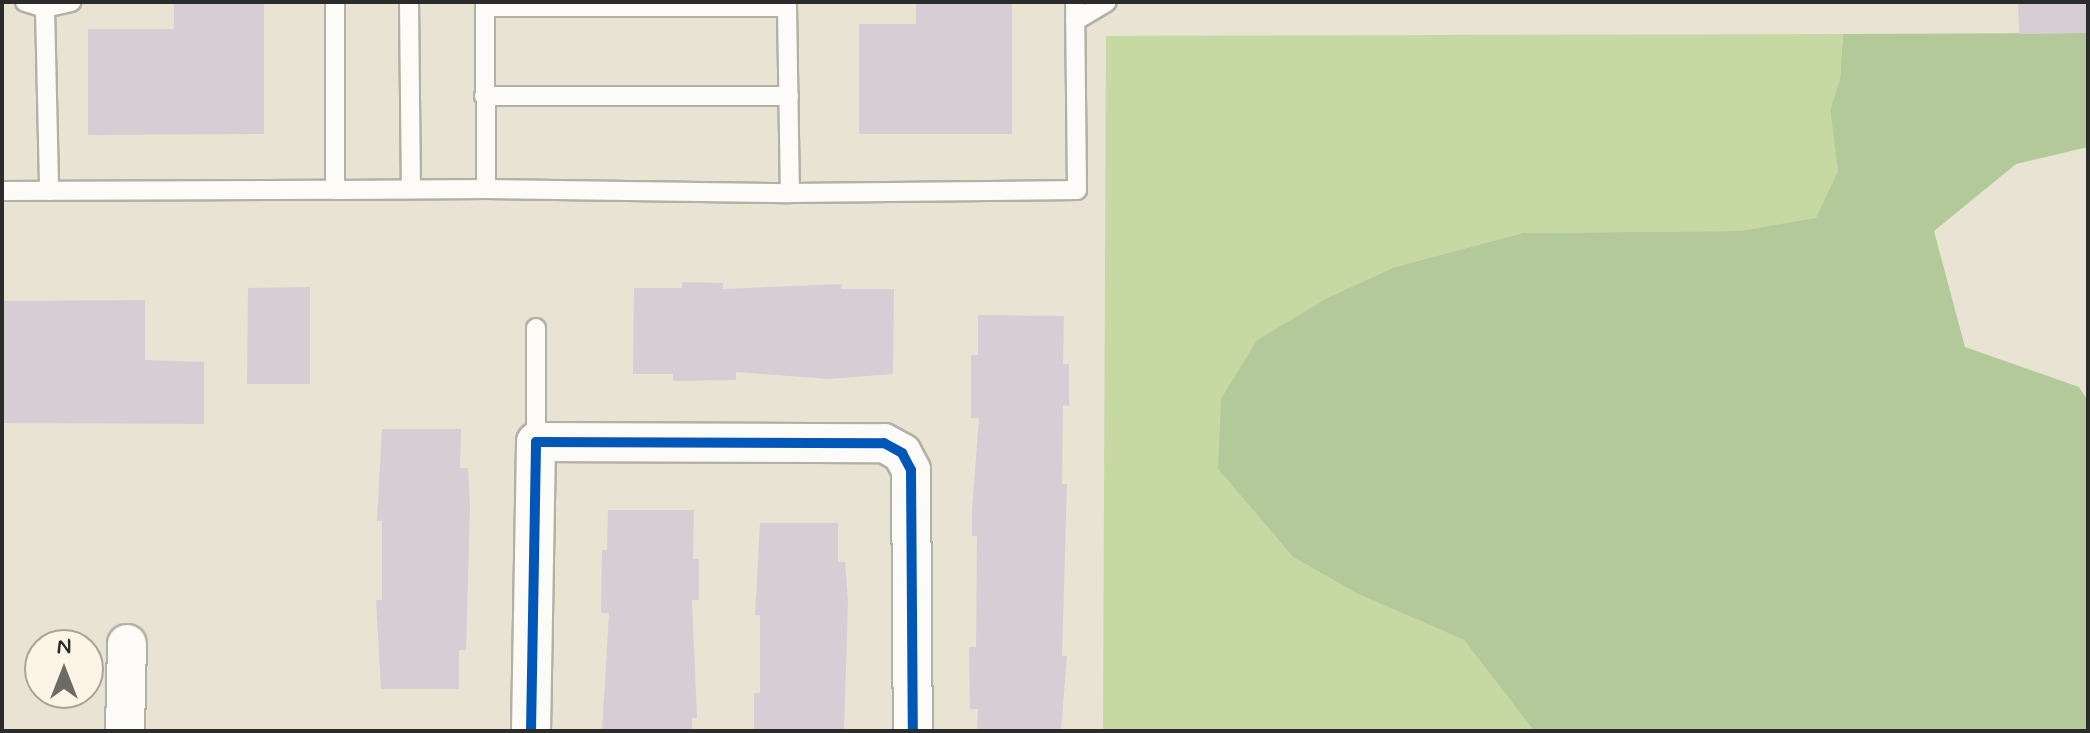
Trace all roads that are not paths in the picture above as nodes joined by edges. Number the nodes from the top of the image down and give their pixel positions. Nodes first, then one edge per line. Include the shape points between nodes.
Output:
1 (25, 2) edge
2 (71, 2) edge
3 (335, 2) edge
4 (409, 2) edge
5 (1107, 2) edge
6 (485, 4) edge
7 (45, 8) junction
8 (1075, 11) edge
9 (484, 96) junction
10 (789, 96) junction
11 (411, 189) junction
12 (486, 189) junction
13 (335, 190) junction
14 (2, 191) edge
15 (49, 191) junction
16 (790, 193) junction
17 (536, 328) dead end
18 (536, 442) junction
19 (127, 644) dead end
20 (125, 731) edge
21 (531, 731) edge
22 (913, 731) edge

1 - 7 lane
2 - 7 lane
3 - 13 lane
4 - 11 lane
5 - 8 lane
6 - 9 lane
6 - 10 lane via 787,7
7 - 15 lane
8 - 16 lane via 1077,190
9 - 10 lane
9 - 12 lane
10 - 16 lane
11 - 12 lane
11 - 13 lane
12 - 16 lane
13 - 15 lane
14 - 15 lane
17 - 18 lane
18 - 21 street
18 - 22 street via 884,443 902,453 911,470
19 - 20 street

